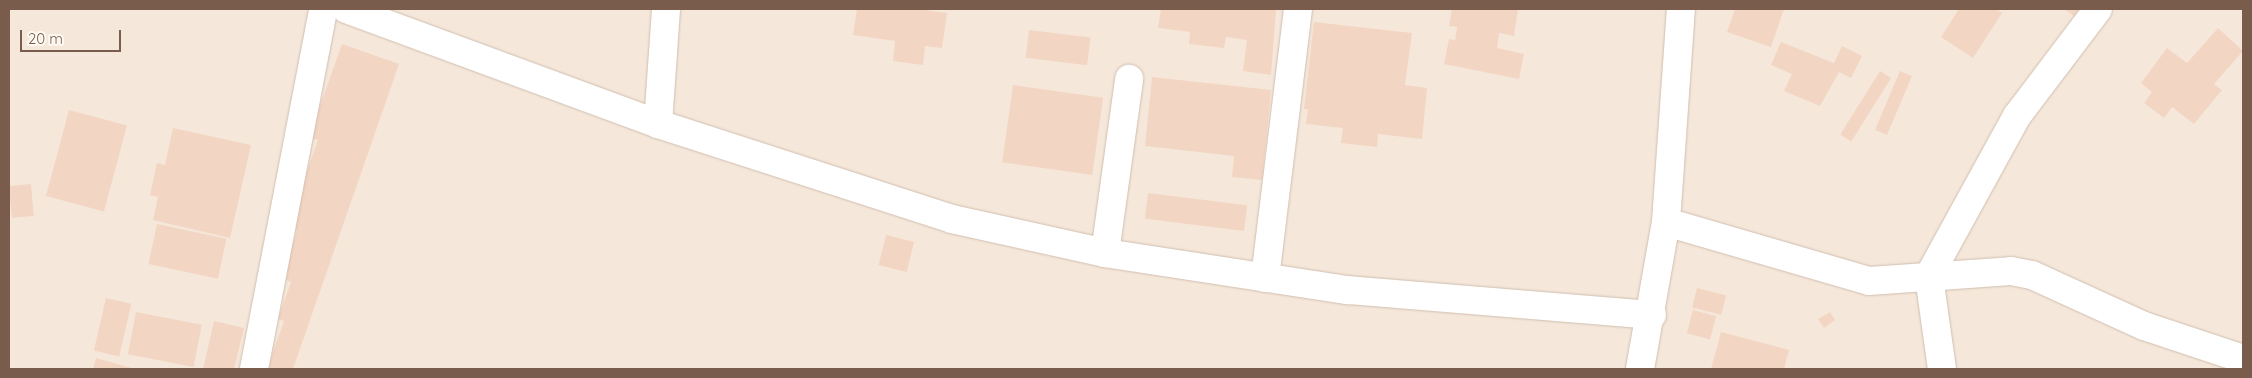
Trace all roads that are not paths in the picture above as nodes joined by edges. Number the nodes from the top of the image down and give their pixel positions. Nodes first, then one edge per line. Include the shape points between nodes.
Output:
1 (323, 9) edge
2 (346, 9) edge
3 (666, 9) edge
4 (1298, 9) edge
5 (1681, 9) edge
6 (2098, 9) edge
7 (1129, 79) dead end
8 (658, 124) junction
9 (1666, 222) junction
10 (1105, 253) junction
11 (1929, 276) junction
12 (1265, 278) junction
13 (1652, 314) junction
14 (2243, 360) edge
15 (254, 369) edge
16 (1640, 369) edge
17 (1942, 369) edge

1 - 15 street
2 - 8 street
3 - 8 street
4 - 12 street
5 - 9 street
6 - 11 street via 2017,116
7 - 10 street
8 - 10 street via 952,219
9 - 11 street via 1869,281
9 - 13 street
10 - 12 street
11 - 14 street via 2011,271 2032,275 2144,326
11 - 17 street
12 - 13 street via 1348,290
13 - 16 street

